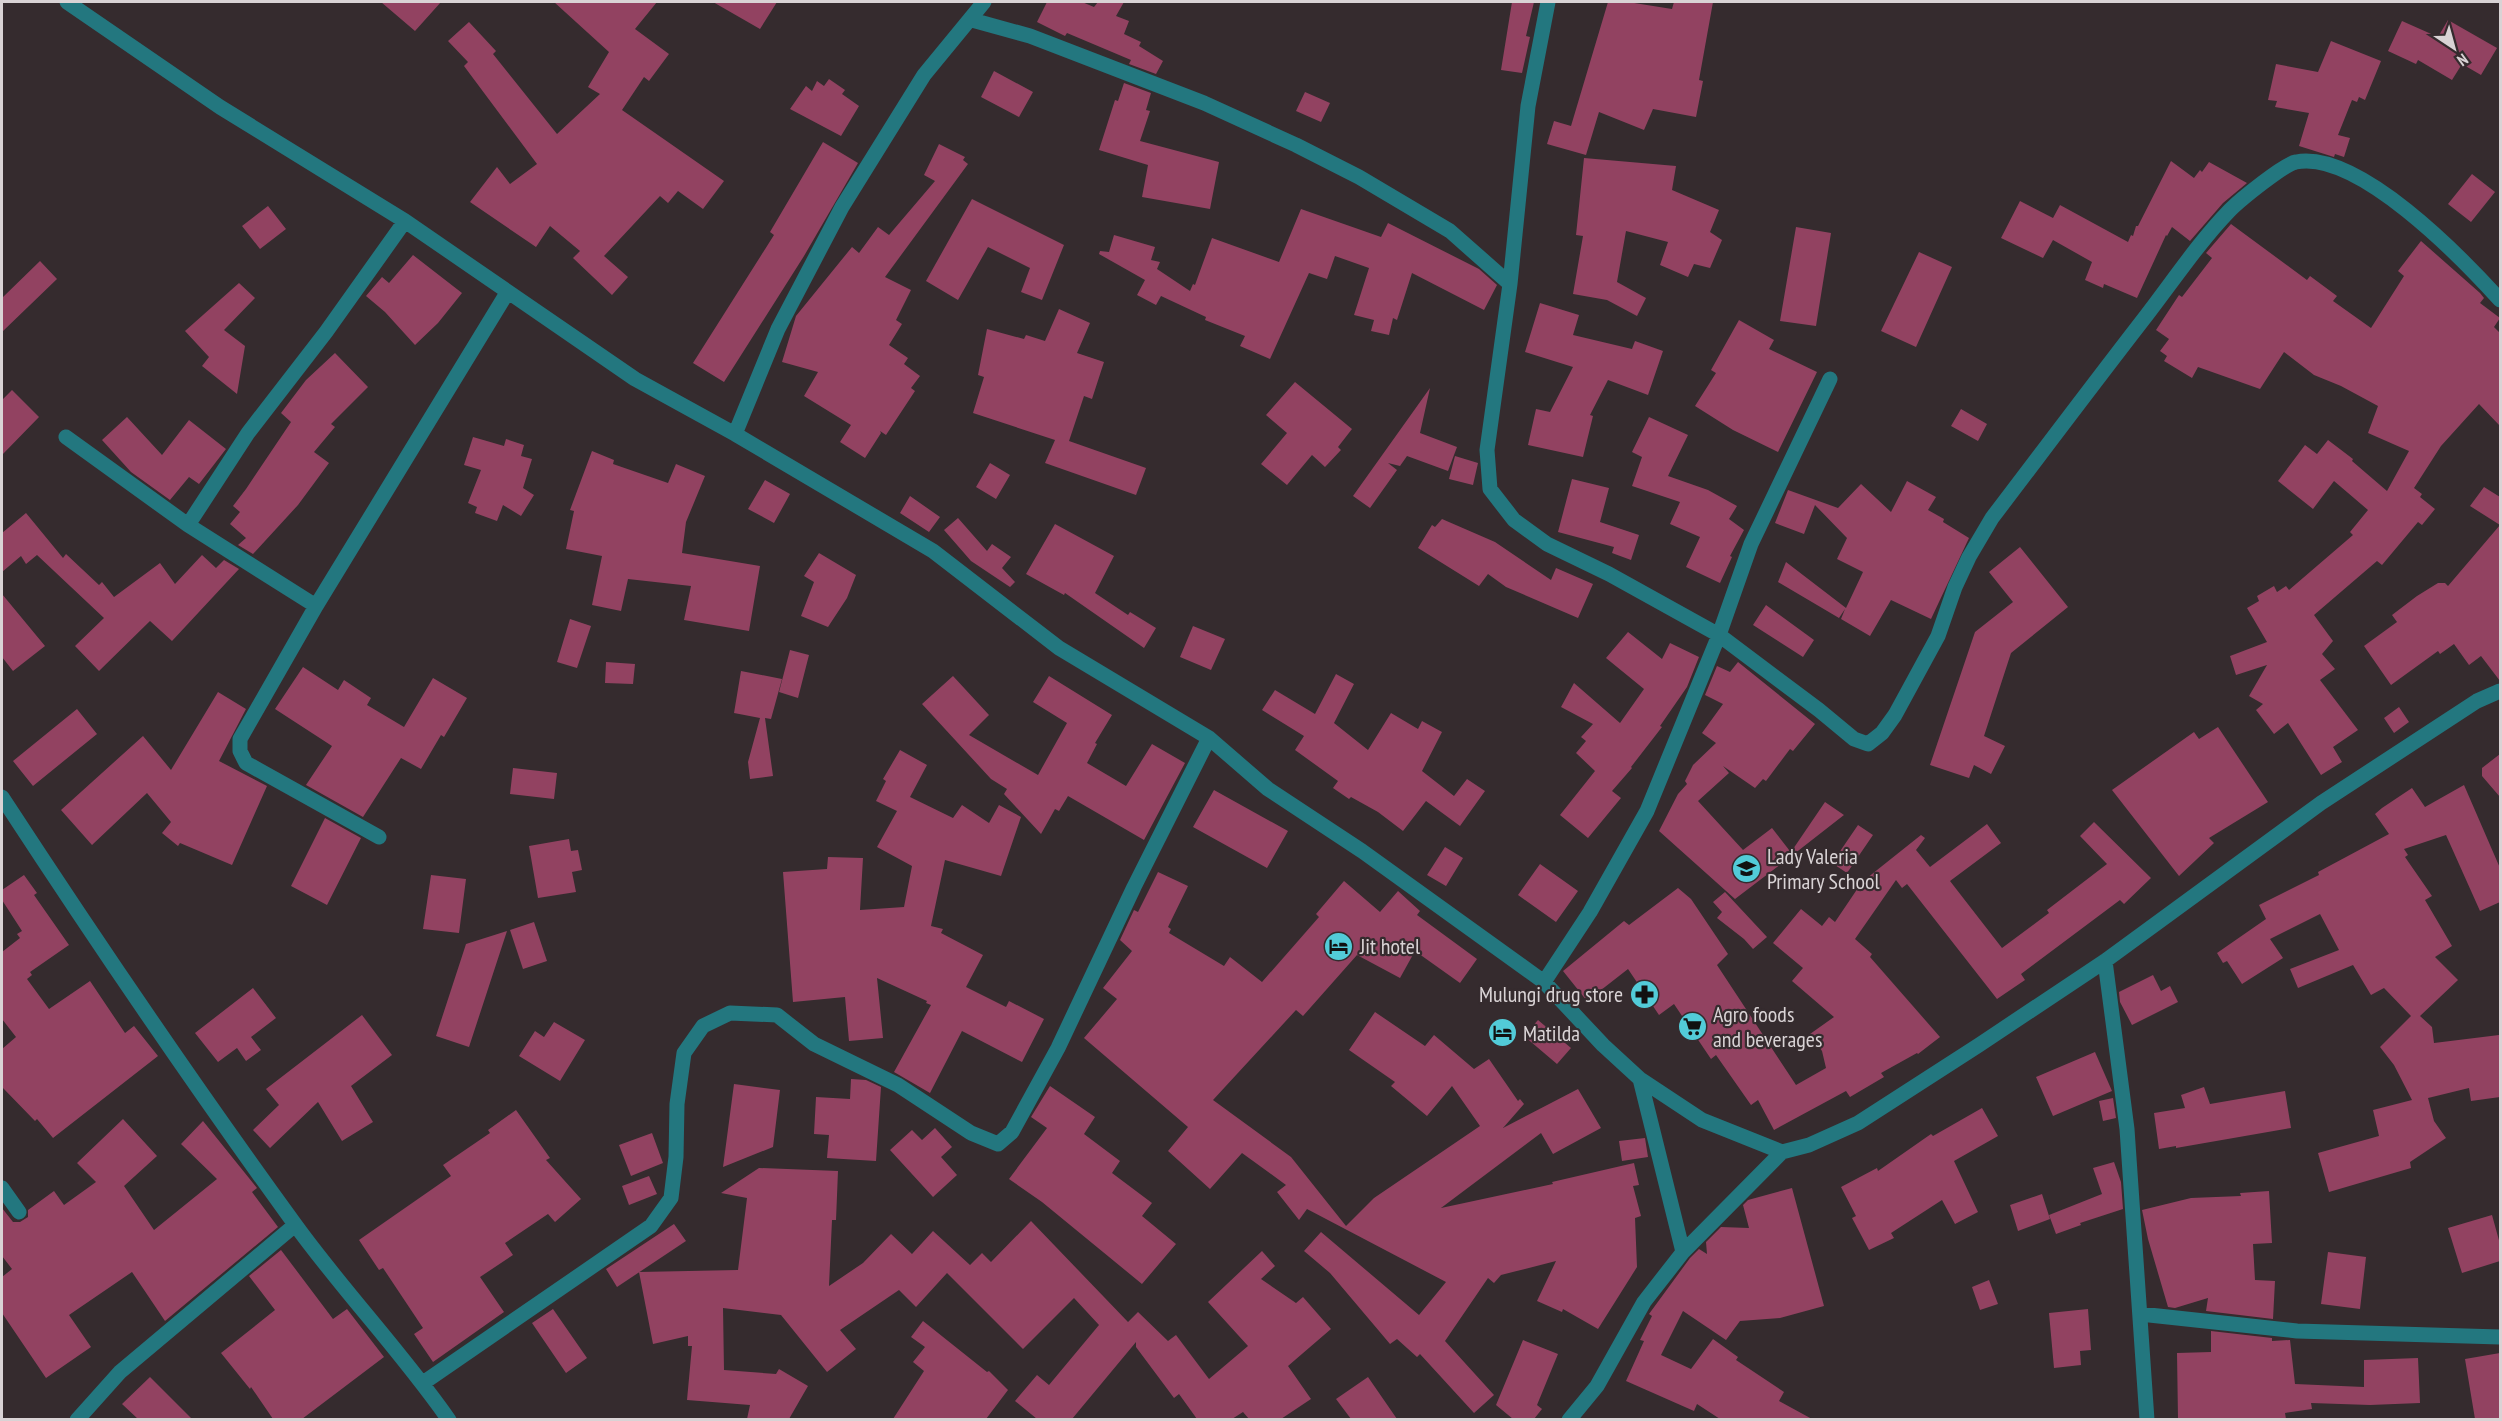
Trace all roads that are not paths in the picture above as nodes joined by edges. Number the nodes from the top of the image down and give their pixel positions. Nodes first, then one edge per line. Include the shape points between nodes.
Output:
1 (67, 2) edge
2 (984, 2) edge
3 (1548, 2) edge
4 (972, 20) junction
5 (405, 221) junction
6 (1510, 284) junction
7 (507, 293) junction
8 (2500, 300) edge
9 (1830, 379) dead end
10 (735, 434) junction
11 (66, 436) dead end
12 (188, 525) junction
13 (316, 606) junction
14 (1719, 635) junction
15 (2500, 691) edge
16 (1209, 738) junction
17 (2, 796) edge
18 (379, 837) dead end
19 (2105, 962) junction
20 (1544, 982) junction
21 (1640, 1078) junction
22 (1782, 1152) junction
23 (2, 1188) edge
24 (19, 1212) dead end
25 (295, 1225) junction
26 (1683, 1252) junction
27 (2140, 1314) junction
28 (2500, 1337) edge
29 (423, 1383) junction
30 (77, 1419) edge
31 (449, 1419) edge
32 (1569, 1419) edge
33 (2147, 1419) edge

1 - 5 street via 220,106
2 - 4 street
3 - 6 street via 1528,105
4 - 6 street via 1030,36 1204,103 1296,145 1450,231
4 - 10 street via 924,75 842,207 778,329
5 - 7 street
5 - 12 street via 248,433
6 - 14 street via 1487,450 1490,489 1514,520 1547,544
7 - 10 street via 635,379
7 - 13 street
8 - 14 street via 2403,207 2360,177 2324,163 2294,162 2230,210 1992,518 1955,587 1938,636 1882,733 1868,744 1854,739
9 - 14 street via 1750,544
10 - 16 street via 933,551 1059,648
11 - 12 street
12 - 13 street
13 - 18 street via 240,739 240,751 246,763 258,771
14 - 20 street via 1647,811 1590,912
15 - 19 street via 2477,701 2321,803
16 - 20 street via 1268,789 1362,851
16 - 29 street via 1058,1048 1012,1132 998,1144 970,1133 898,1085 814,1044 777,1015 730,1012 703,1026 684,1053 670,1198 651,1226
17 - 25 street via 92,935
19 - 22 street via 1858,1123
19 - 27 street via 2127,1129
20 - 21 street
21 - 22 street via 1702,1120
21 - 26 street
22 - 26 street
23 - 24 street
25 - 29 street
25 - 30 street via 120,1372
26 - 32 street via 1644,1302 1597,1386
27 - 28 street via 2297,1331
27 - 33 street
29 - 31 street

